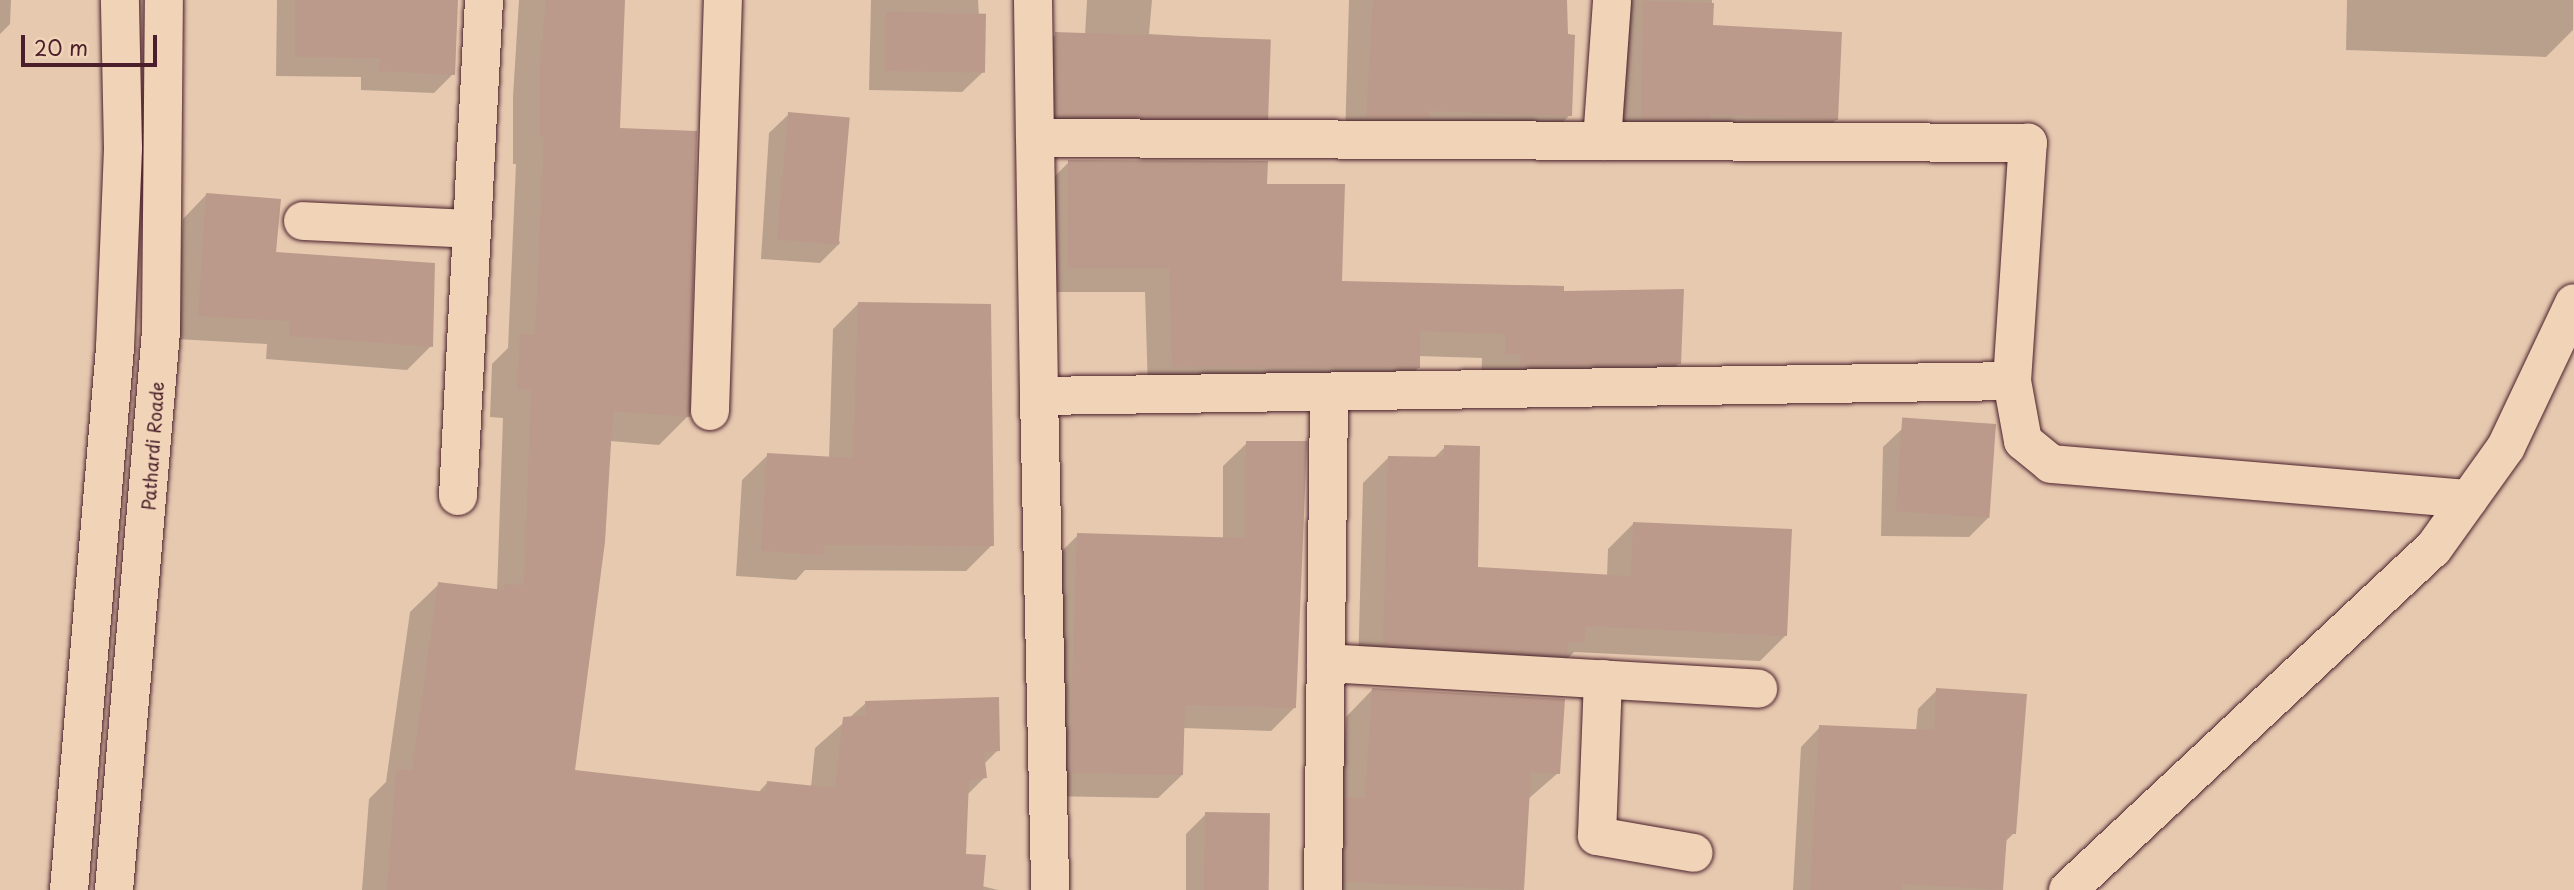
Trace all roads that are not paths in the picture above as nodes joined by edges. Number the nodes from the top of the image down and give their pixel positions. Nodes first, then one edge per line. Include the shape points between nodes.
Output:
1 (120, 0) edge
2 (164, 0) edge
3 (484, 0) edge
4 (723, 0) edge
5 (1033, 0) edge
6 (1612, 0) edge
7 (1035, 138) junction
8 (1602, 141) junction
9 (303, 221) dead end
10 (472, 229) junction
11 (2574, 303) edge
12 (2012, 381) junction
13 (1329, 392) junction
14 (1040, 396) junction
15 (710, 411) dead end
16 (458, 496) dead end
17 (2469, 499) junction
18 (1326, 663) junction
19 (1603, 679) junction
20 (1759, 689) dead end
21 (1694, 853) dead end
22 (69, 890) edge
23 (114, 890) edge
24 (1050, 890) edge
25 (1323, 890) edge
26 (2068, 890) edge

1 - 22 street via 123,148 115,348
2 - 23 street, Pathardi Roade via 160,344
3 - 10 street
4 - 15 street
5 - 7 street
6 - 8 street
7 - 8 street
7 - 14 street
8 - 12 street via 2028,143
9 - 10 street
10 - 16 street
11 - 17 street via 2506,447
12 - 13 street
12 - 17 street via 2023,442 2051,464
13 - 14 street
13 - 18 street
14 - 24 street
17 - 26 street via 2433,549
18 - 19 street
18 - 25 street
19 - 20 street
19 - 21 street via 1597,836

